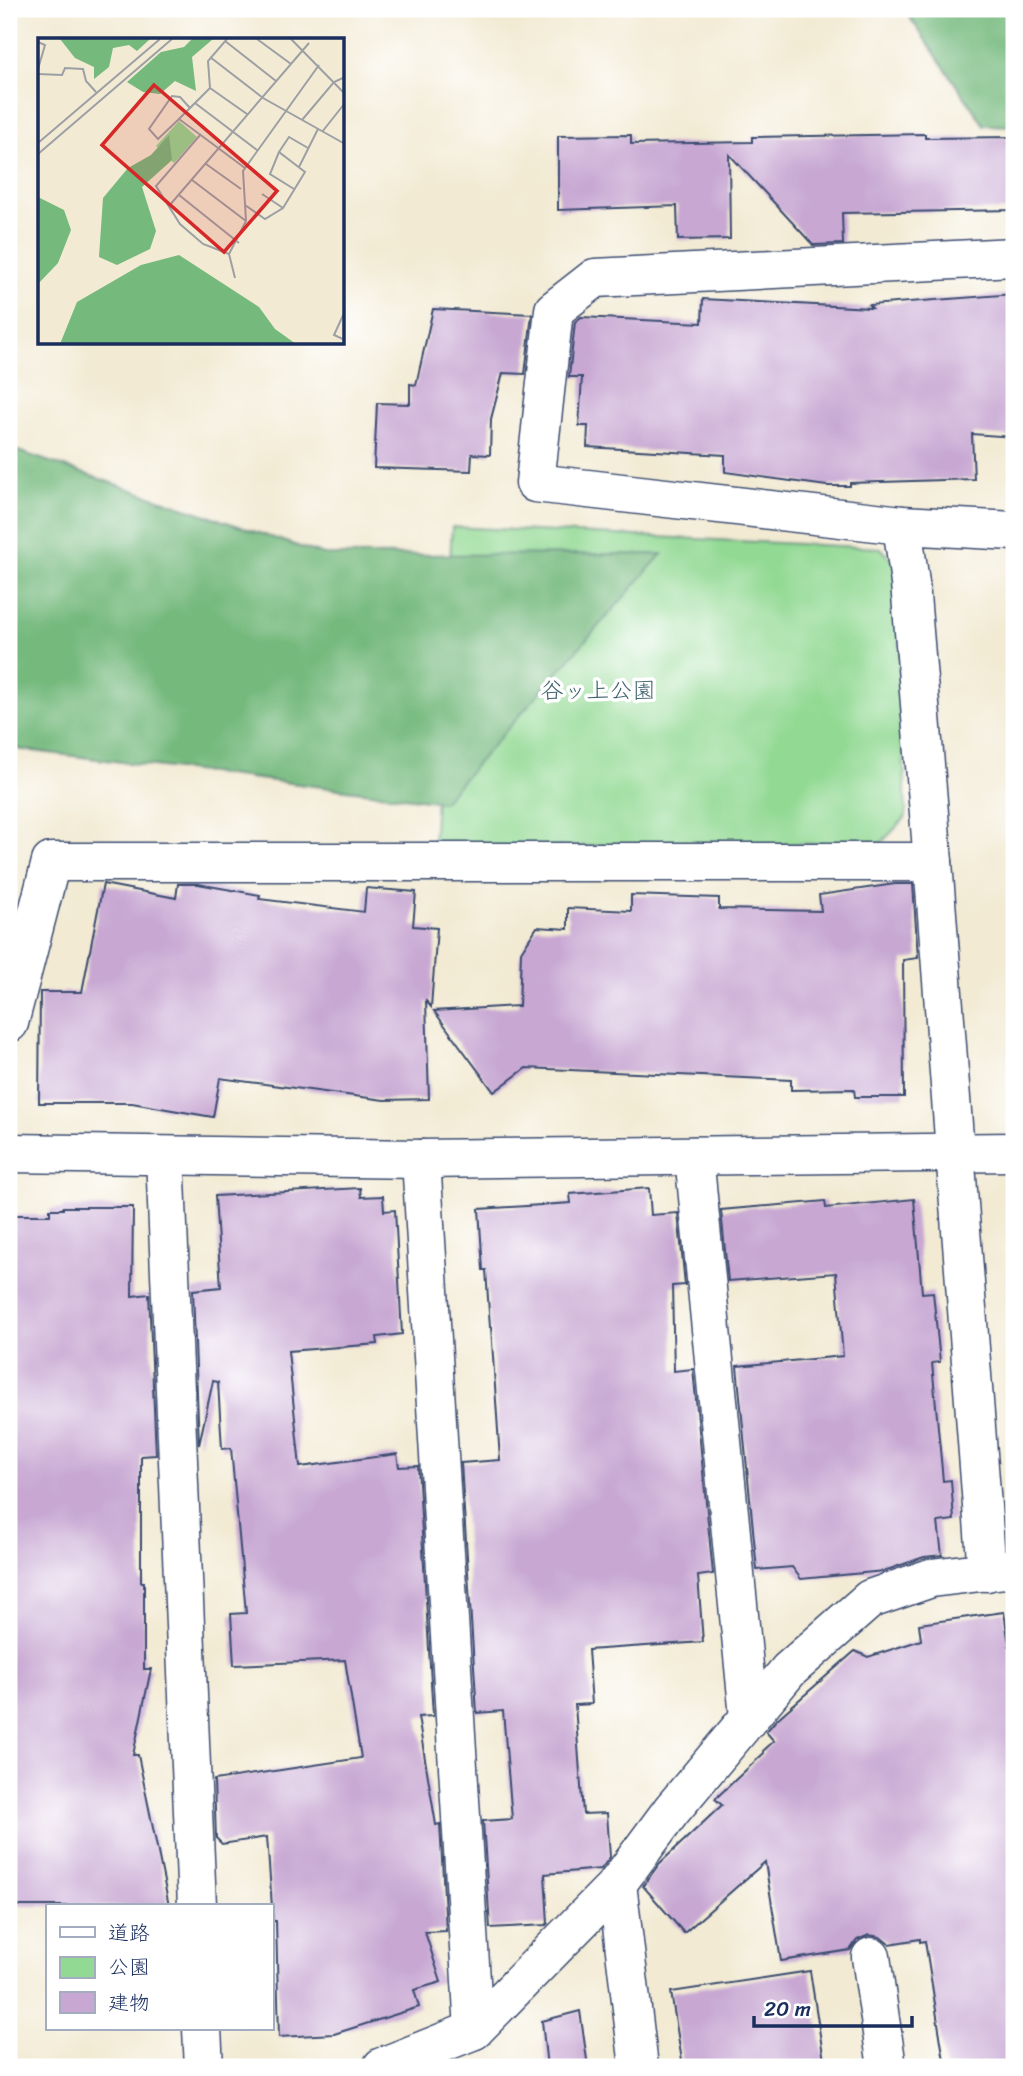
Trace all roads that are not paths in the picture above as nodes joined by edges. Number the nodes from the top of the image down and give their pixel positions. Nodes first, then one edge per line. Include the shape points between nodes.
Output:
1 (1014, 257) edge
2 (902, 525) junction
3 (1014, 531) edge
4 (933, 862) junction
5 (9, 1023) edge
6 (1014, 1152) edge
7 (9, 1153) edge
8 (957, 1153) junction
9 (165, 1156) junction
10 (694, 1156) junction
11 (421, 1159) junction
12 (1001, 1570) edge
13 (749, 1717) junction
14 (617, 1884) junction
15 (197, 1904) edge
16 (871, 1956) dead end
17 (202, 2030) edge
18 (474, 2030) junction
19 (204, 2067) edge
20 (382, 2067) edge
21 (639, 2067) edge
22 (887, 2067) edge

1 - 2 street via 595,278 554,310 535,483
2 - 3 street
2 - 4 street
4 - 5 street via 51,862
4 - 8 street
6 - 8 street
7 - 9 street
8 - 10 street
8 - 12 street
9 - 11 street
9 - 15 street
10 - 11 street
10 - 13 street
11 - 18 street
12 - 13 street via 931,1578 870,1599 789,1670
13 - 14 street
14 - 18 street
14 - 21 street
16 - 22 street
17 - 19 street
18 - 20 street

